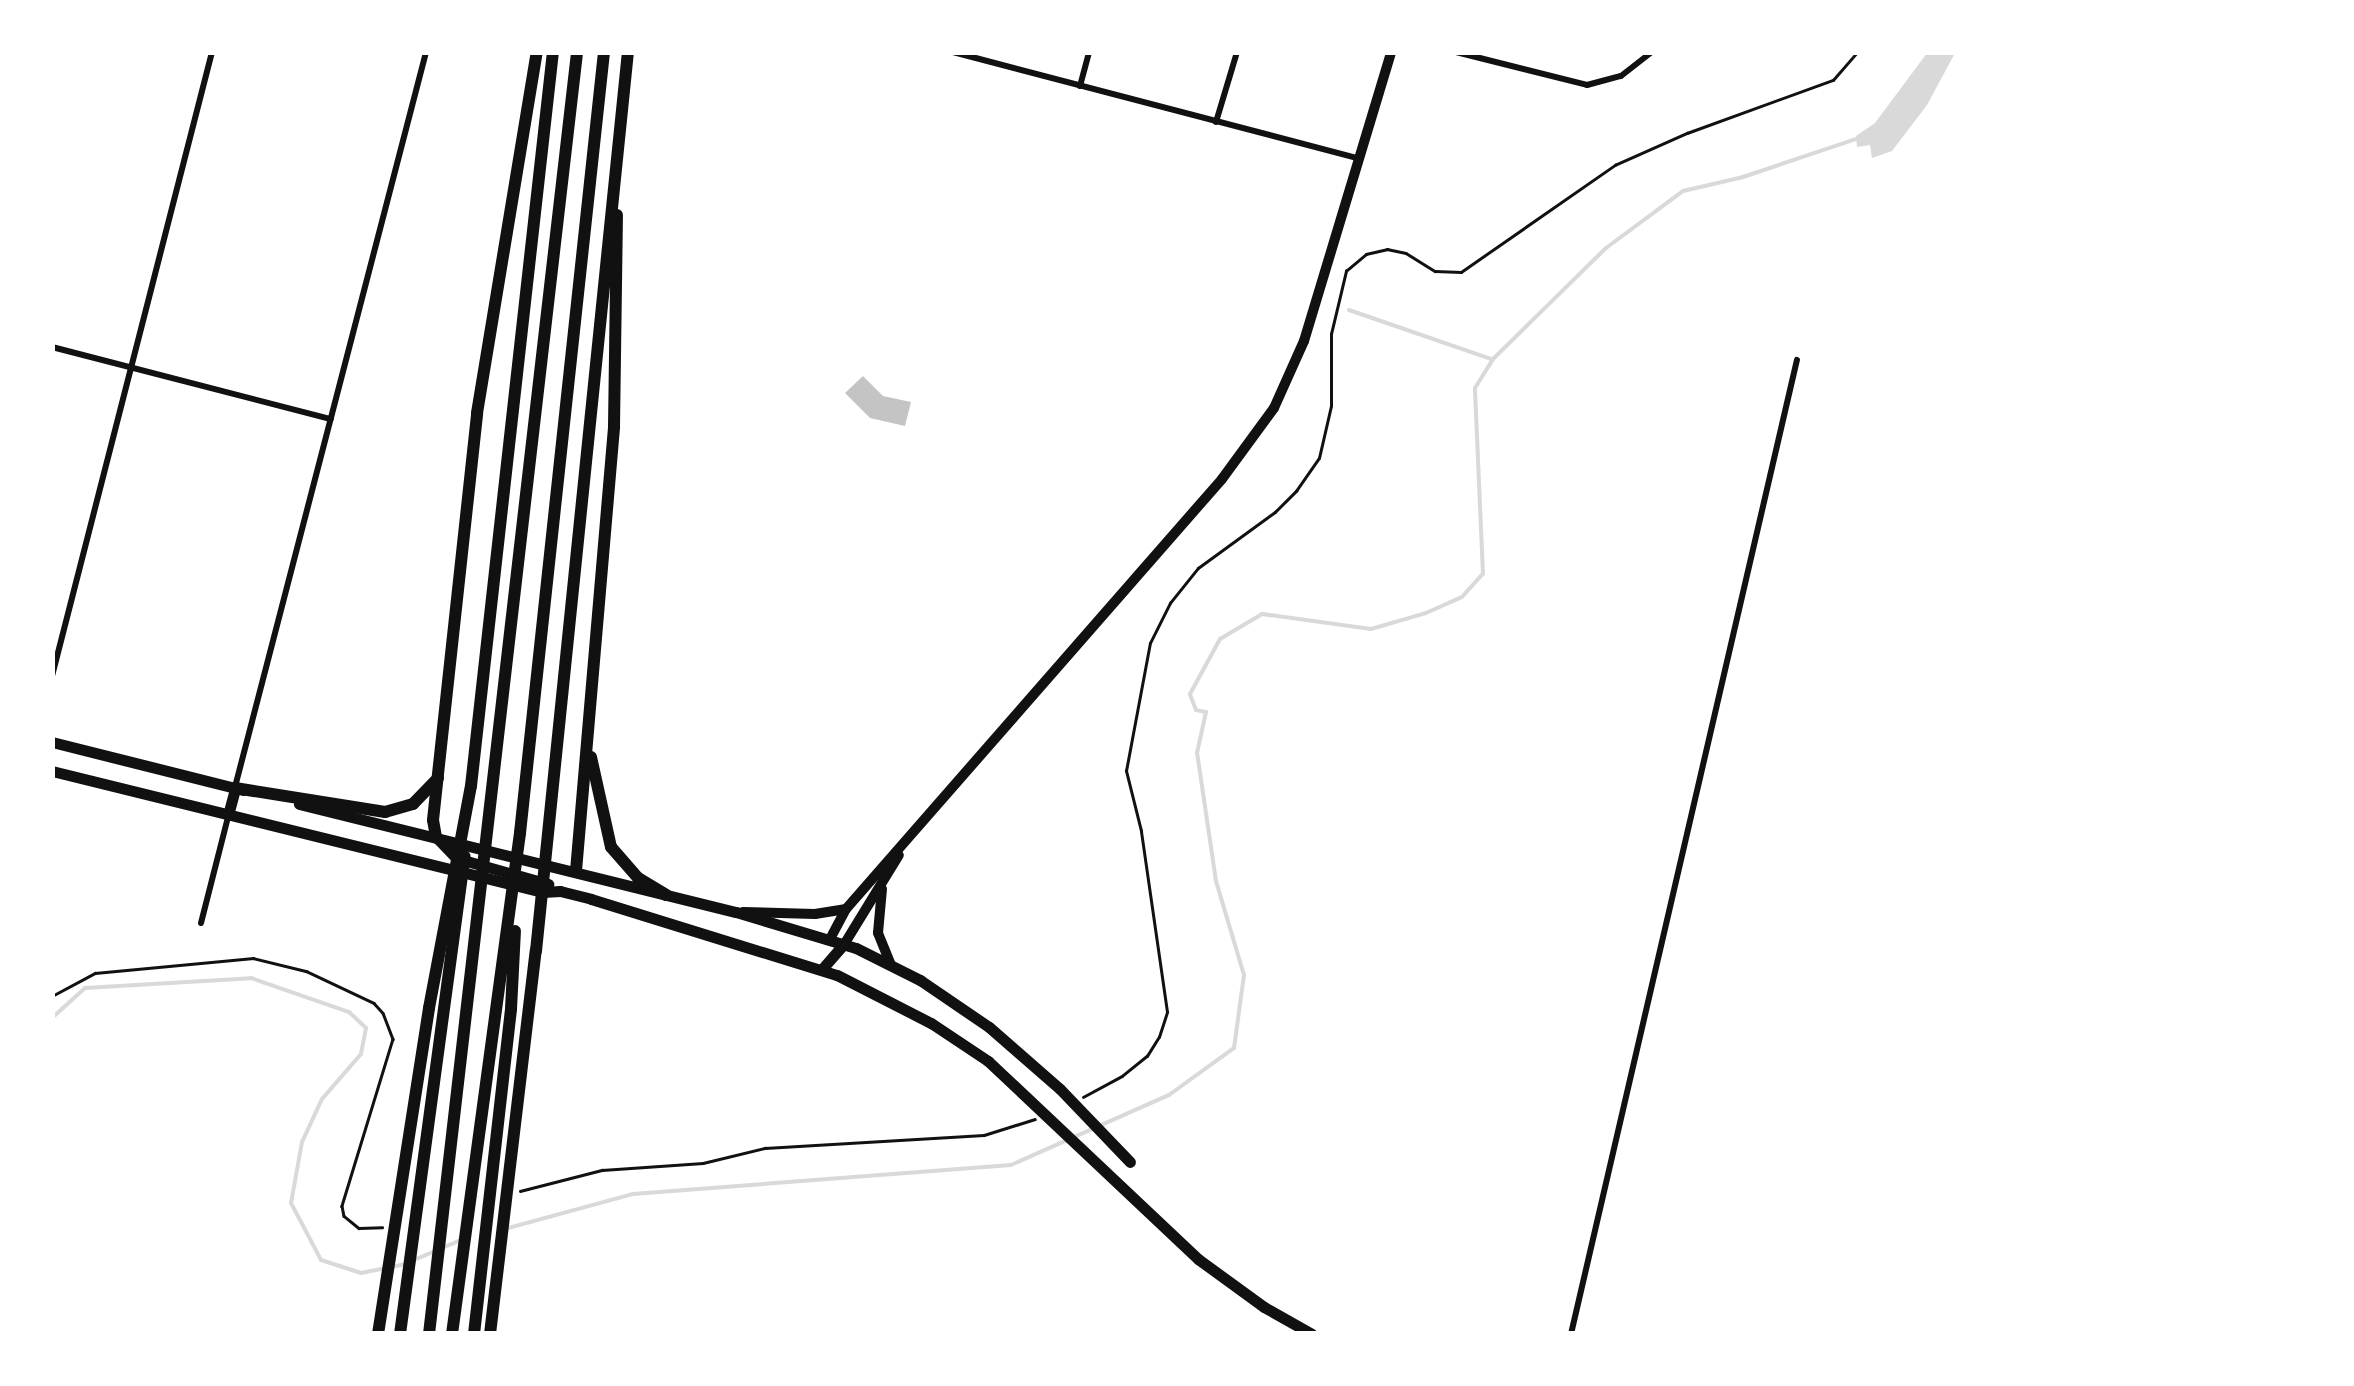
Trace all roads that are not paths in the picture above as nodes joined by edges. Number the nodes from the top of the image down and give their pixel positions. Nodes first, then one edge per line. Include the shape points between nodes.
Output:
1 (212, 52) edge
2 (426, 52) edge
3 (537, 52) edge
4 (553, 52) edge
5 (577, 52) edge
6 (604, 52) edge
7 (628, 52) edge
8 (953, 52) edge
9 (1090, 52) edge
10 (1237, 52) edge
11 (1391, 52) edge
12 (1456, 52) edge
13 (1652, 52) edge
14 (1080, 86) junction
15 (1216, 122) junction
16 (1359, 158) junction
17 (616, 172) junction
18 (52, 347) edge
19 (1797, 360) dead end
20 (132, 368) junction
21 (331, 419) junction
22 (52, 676) edge
23 (587, 704) junction
24 (52, 742) edge
25 (52, 771) edge
26 (438, 778) junction
27 (471, 786) junction
28 (235, 788) junction
29 (228, 815) junction
30 (520, 833) junction
31 (436, 837) junction
32 (907, 841) junction
33 (455, 864) junction
34 (576, 871) junction
35 (882, 884) junction
36 (560, 891) junction
37 (666, 895) junction
38 (846, 909) junction
39 (736, 912) junction
40 (201, 923) dead end
41 (830, 939) junction
42 (845, 943) junction
43 (892, 964) junction
44 (822, 969) junction
45 (1130, 1162) dead end
46 (380, 1328) edge
47 (400, 1329) edge
48 (429, 1334) edge
49 (452, 1334) edge
50 (474, 1334) edge
51 (490, 1334) edge
52 (1312, 1334) edge
53 (1573, 1334) edge

1 - 20 street
2 - 21 street
3 - 26 highway via 477,413
4 - 27 highway
5 - 48 highway
6 - 30 highway
7 - 17 highway
8 - 14 street
9 - 14 street
10 - 15 street
11 - 16 main road
12 - 13 street via 1586,85 1620,76
14 - 15 street
15 - 16 street
16 - 32 main road via 1304,342 1274,408
17 - 23 highway via 614,427
17 - 51 highway
18 - 20 street
19 - 53 street
20 - 21 street
20 - 22 street
21 - 28 street
23 - 34 highway
23 - 37 highway via 593,776 611,847 638,878
24 - 28 main road
25 - 29 main road
26 - 28 highway via 418,801 385,812
26 - 31 highway
27 - 46 highway
27 - 47 highway via 458,930
28 - 29 main road
28 - 31 main road
29 - 33 main road
29 - 40 street
30 - 49 highway
30 - 50 highway via 511,1009
31 - 33 main road
31 - 34 main road
32 - 35 main road
32 - 38 main road
33 - 36 main road via 543,892
34 - 36 main road
34 - 37 main road
35 - 42 main road
35 - 43 main road via 878,933
36 - 44 main road
37 - 39 main road
38 - 39 main road
38 - 41 main road
39 - 41 main road
41 - 42 main road
41 - 44 main road
42 - 43 main road
42 - 44 main road
43 - 45 main road via 967,1010 1060,1089
44 - 52 main road via 952,1036 1032,1099 1198,1259

